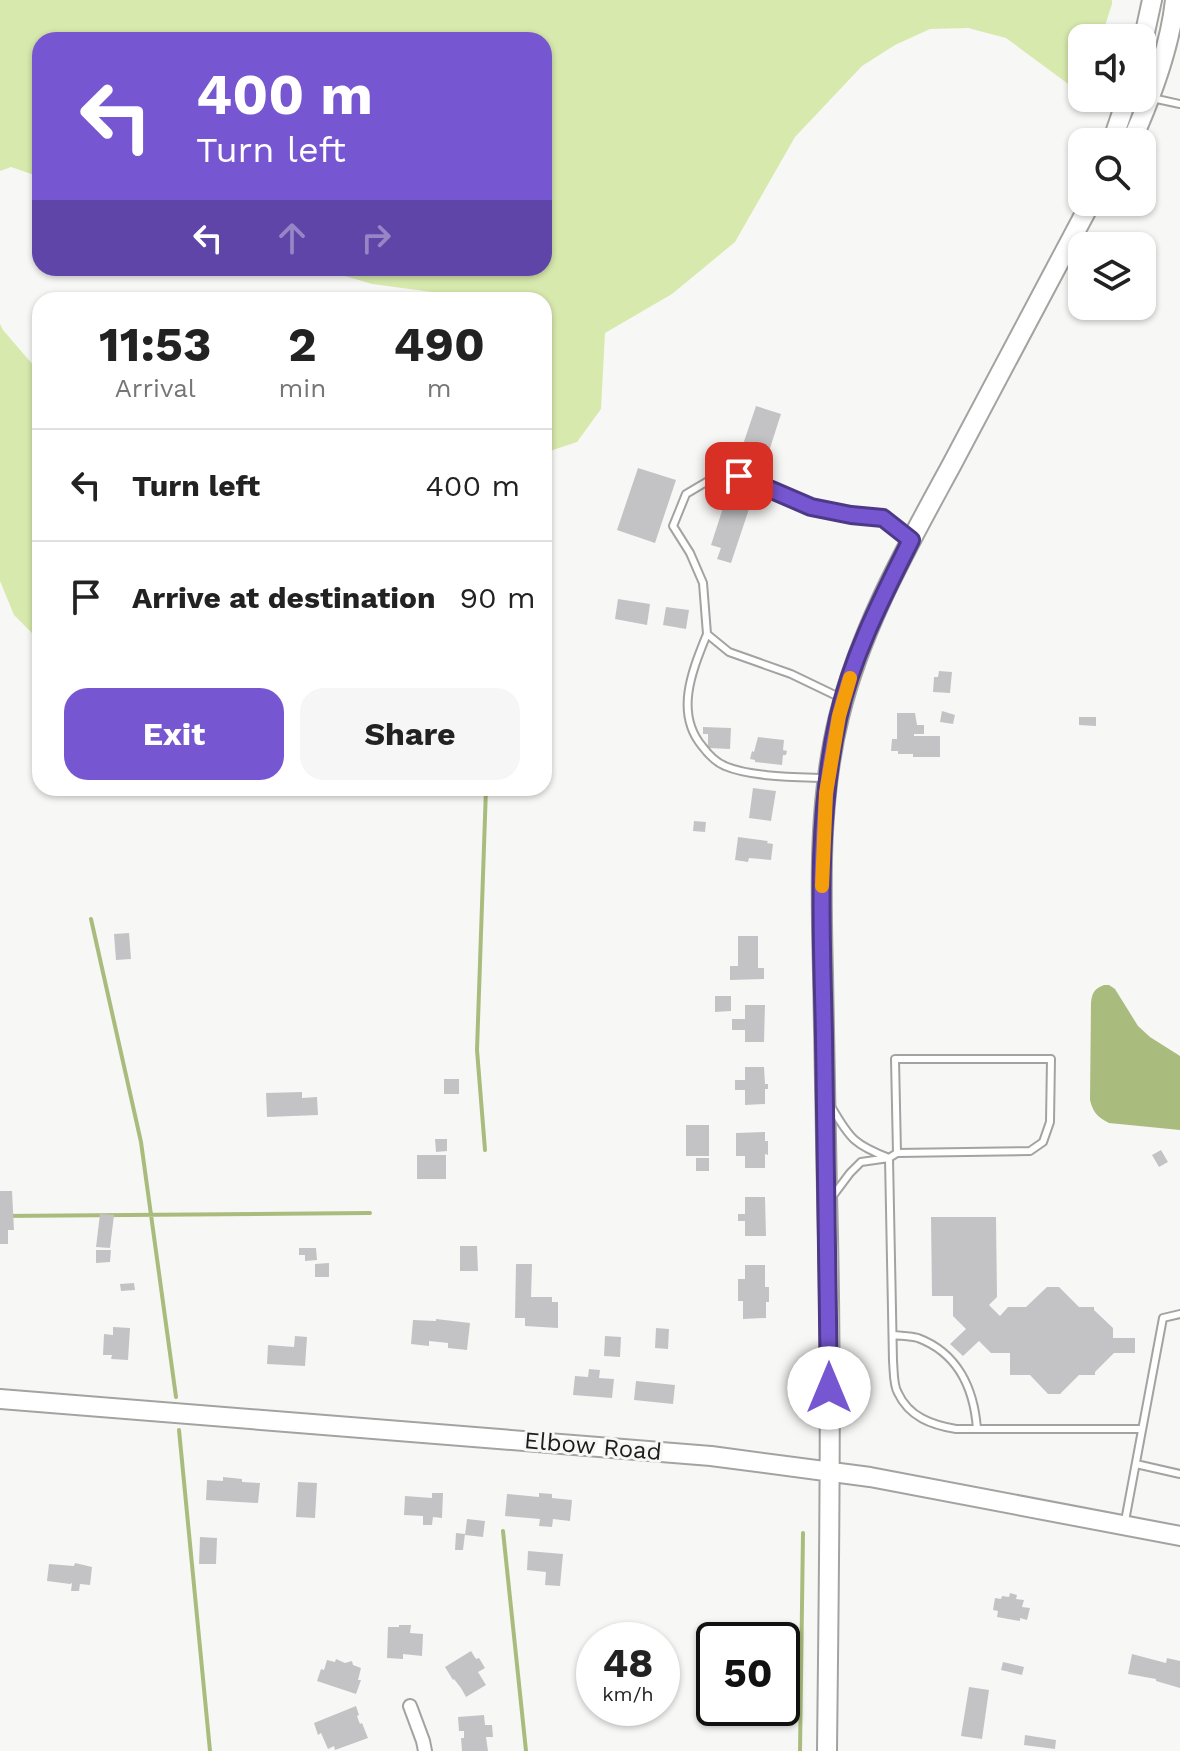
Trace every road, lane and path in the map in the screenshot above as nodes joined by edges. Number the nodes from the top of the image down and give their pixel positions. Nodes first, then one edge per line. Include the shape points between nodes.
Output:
1 (1152, 0) edge
2 (1175, 0) edge
3 (1147, 24) edge
4 (1156, 76) edge
5 (1156, 99) edge
6 (1180, 104) edge
7 (1084, 216) edge
8 (911, 540) junction
9 (707, 634) junction
10 (844, 700) junction
11 (828, 779) junction
12 (825, 1099) junction
13 (897, 1153) junction
14 (889, 1158) junction
15 (828, 1203) junction
16 (1180, 1314) edge
17 (893, 1335) junction
18 (0, 1399) edge
19 (977, 1429) junction
20 (1142, 1429) junction
21 (1136, 1464) junction
22 (829, 1470) junction
23 (1180, 1474) edge
24 (1124, 1525) junction
25 (1180, 1536) edge
26 (410, 1706) dead end
27 (425, 1751) edge
28 (827, 1751) edge

1 - 3 main road
2 - 4 main road
5 - 6 lane
7 - 8 main road
8 - 9 lane via 883,518 811,507 739,476 713,478 686,494 673,526 703,583
8 - 10 main road via 874,616
9 - 10 lane via 729,652
9 - 11 lane via 686,705 703,748 723,766 738,770
10 - 11 main road
11 - 12 main road via 822,863
12 - 14 lane via 859,1145
12 - 15 main road
13 - 13 lane via 1030,1151 1043,1142 1050,1122 1051,1059 895,1059
13 - 14 lane
14 - 15 lane via 861,1162
14 - 17 lane
15 - 22 main road
16 - 20 lane via 1163,1318
17 - 19 lane via 917,1338 940,1350 959,1370 971,1390
17 - 19 lane via 897,1392 913,1413 933,1425
18 - 22 main road, Elbow Road via 648,1450
19 - 20 lane
20 - 21 lane
21 - 23 lane
21 - 24 lane
22 - 24 main road, Elbow Road
22 - 28 main road
24 - 25 main road, Elbow Road
26 - 27 street

